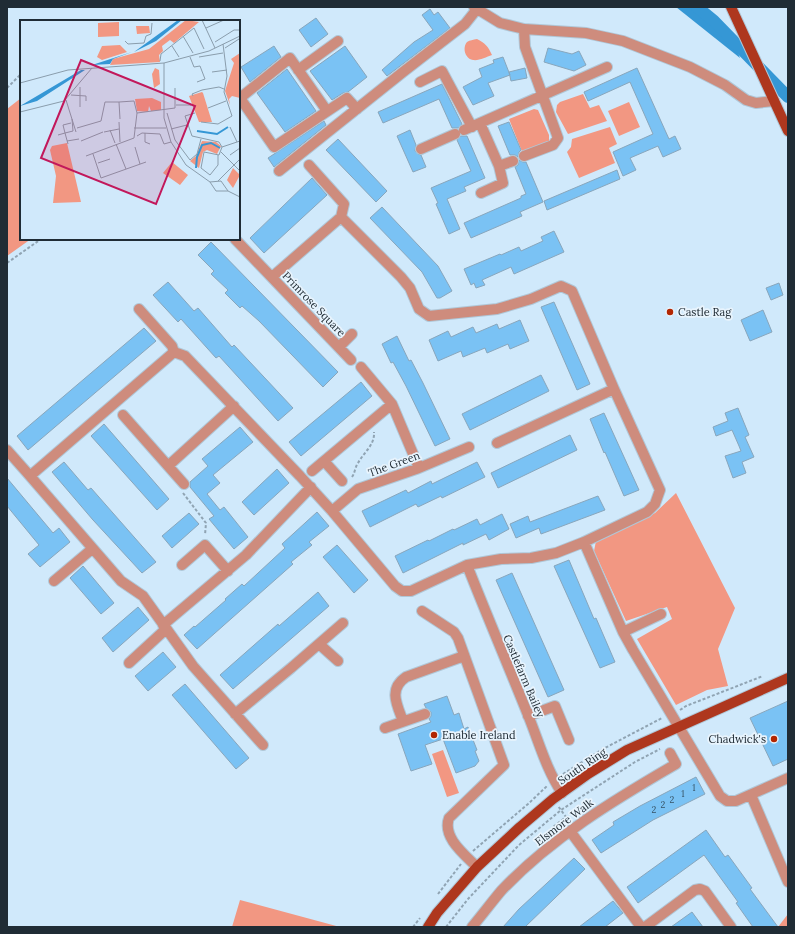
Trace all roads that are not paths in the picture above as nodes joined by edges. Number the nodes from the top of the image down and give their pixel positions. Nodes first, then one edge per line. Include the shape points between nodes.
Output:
1 (731, 7) edge
2 (475, 8) edge
3 (524, 29) junction
4 (338, 41) dead end
5 (607, 66) dead end
6 (298, 70) junction
7 (420, 82) dead end
8 (240, 96) edge
9 (542, 96) junction
10 (772, 96) junction
11 (240, 98) edge
12 (356, 109) junction
13 (327, 111) junction
14 (472, 127) junction
15 (788, 131) edge
16 (455, 134) dead end
17 (421, 149) dead end
18 (524, 156) dead end
19 (513, 161) dead end
20 (309, 165) dead end
21 (499, 166) junction
22 (279, 171) dead end
23 (481, 193) dead end
24 (341, 217) junction
25 (236, 240) edge
26 (272, 277) junction
27 (139, 310) dead end
28 (352, 334) dead end
29 (339, 347) junction
30 (174, 352) junction
31 (351, 360) dead end
32 (361, 367) dead end
33 (614, 389) junction
34 (392, 404) junction
35 (234, 406) junction
36 (123, 415) dead end
37 (497, 443) dead end
38 (469, 446) dead end
39 (7, 450) edge
40 (324, 461) junction
41 (168, 466) junction
42 (419, 468) junction
43 (312, 472) dead end
44 (30, 476) junction
45 (346, 480) road end
46 (184, 484) road end
47 (311, 487) junction
48 (332, 511) junction
49 (584, 542) junction
50 (92, 549) junction
51 (182, 565) dead end
52 (466, 565) junction
53 (228, 570) junction
54 (54, 581) dead end
55 (422, 611) dead end
56 (661, 614) dead end
57 (342, 623) dead end
58 (165, 627) junction
59 (623, 632) junction
60 (319, 644) junction
61 (464, 656) junction
62 (338, 661) dead end
63 (129, 663) dead end
64 (788, 678) edge
65 (235, 714) junction
66 (425, 714) dead end
67 (528, 716) junction
68 (403, 721) junction
69 (678, 727) junction
70 (385, 728) dead end
71 (569, 740) dead end
72 (263, 745) dead end
73 (667, 750) road end
74 (788, 778) edge
75 (562, 793) junction
76 (751, 795) junction
77 (570, 831) junction
78 (477, 867) junction
79 (788, 882) edge
80 (428, 927) edge
81 (472, 927) edge
82 (642, 927) edge
83 (645, 927) edge
84 (731, 927) edge

1 - 10 main road
2 - 3 street via 500,23
2 - 12 street via 465,24
3 - 9 street via 524,47
3 - 10 street via 586,33 623,41 690,67 725,85 746,100 756,103
4 - 6 street
5 - 9 street
6 - 8 street via 290,58
6 - 13 street
7 - 14 street via 442,70
9 - 14 street
9 - 18 street via 558,138 553,145
10 - 15 main road
11 - 13 street via 274,148
12 - 13 street via 347,98
12 - 22 street
14 - 21 street
16 - 17 street
19 - 21 street
20 - 24 street via 344,204
21 - 23 street via 503,183
24 - 26 street, Primrose Square
24 - 33 street via 401,276 410,288 419,309 429,316 497,309 562,286 572,290
25 - 26 street, Primrose Square
26 - 29 street, Primrose Square
27 - 30 street via 172,346
28 - 29 street, Primrose Square
29 - 31 street, Primrose Square
30 - 35 street via 185,356
30 - 44 street
32 - 34 street
33 - 37 street
33 - 49 street via 660,490 655,504 647,512
34 - 40 street
34 - 42 street
35 - 41 street
35 - 47 street
36 - 41 street
38 - 42 street, The Green
39 - 44 street
40 - 43 street
40 - 45 street
41 - 46 street
42 - 48 street, The Green via 358,489
44 - 50 street
47 - 48 street
47 - 53 street via 246,555
48 - 52 street via 402,592 411,591
49 - 52 street via 556,553 531,558 501,559
49 - 59 street
50 - 54 street
50 - 58 street via 121,581 143,596
51 - 53 street via 205,545
52 - 67 street, Castlefarm Bailey
53 - 58 street
55 - 61 street via 454,632
56 - 59 street
57 - 60 street
58 - 63 street
58 - 65 street via 193,666
59 - 69 street
60 - 62 street
60 - 65 street
61 - 68 street via 400,681 395,699
61 - 78 street via 504,765 449,818 447,824 450,837
64 - 69 main road, South Ring
65 - 72 street
66 - 68 street
67 - 71 street via 554,706
67 - 75 street, Castlefarm Bailey via 547,765
68 - 70 street
69 - 75 main road, South Ring via 627,750
69 - 76 street via 720,796 726,801 736,801
73 - 77 street, Elsmore Walk via 676,764 620,797
74 - 76 street
75 - 78 main road, South Ring
76 - 79 street
77 - 81 street, Elsmore Walk via 502,891
77 - 82 street
78 - 80 main road, South Ring
83 - 84 street via 695,890 700,889

